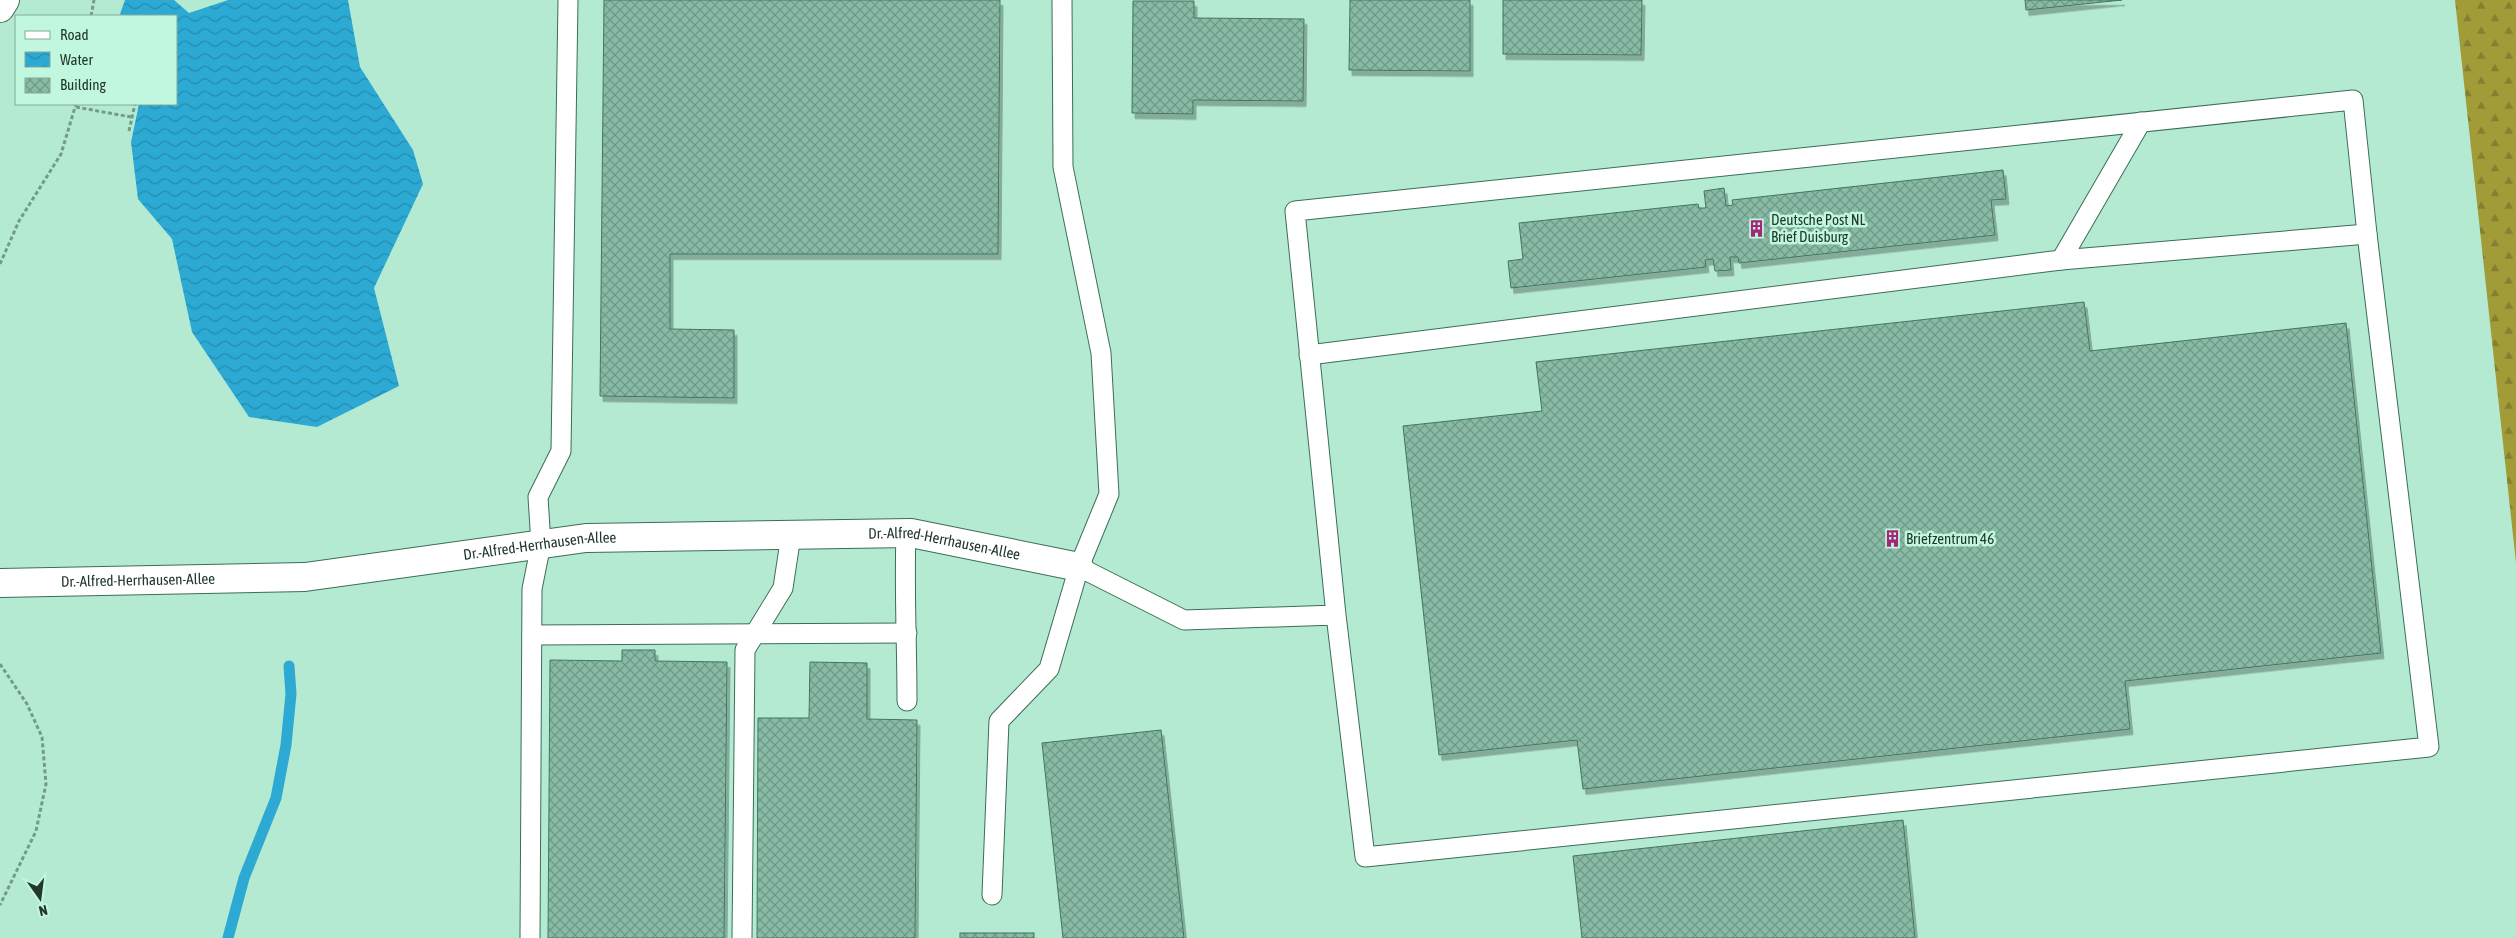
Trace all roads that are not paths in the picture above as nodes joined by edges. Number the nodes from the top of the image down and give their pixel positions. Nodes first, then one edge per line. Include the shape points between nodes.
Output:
1 (5, 0) edge
2 (568, 0) edge
3 (1062, 0) edge
4 (0, 8) edge
5 (2140, 122) junction
6 (2367, 234) junction
7 (2061, 260) junction
8 (1309, 355) junction
9 (906, 533) junction
10 (790, 535) junction
11 (541, 544) junction
12 (1079, 567) junction
13 (0, 584) edge
14 (1336, 615) junction
15 (755, 633) junction
16 (907, 633) junction
17 (532, 635) junction
18 (907, 701) dead end
19 (992, 895) dead end
20 (530, 938) edge
21 (742, 938) edge

1 - 4 street
2 - 11 lane via 561,451 538,497
3 - 12 lane via 1063,167 1101,352 1109,494
5 - 6 lane via 2353,100
5 - 7 lane
5 - 8 lane via 1295,211
6 - 7 lane
6 - 14 lane via 2429,747 1365,857
7 - 8 lane
8 - 14 lane
9 - 10 street, Dr.-Alfred-Herrhausen-Allee
9 - 12 street, Dr.-Alfred-Herrhausen-Allee
9 - 16 lane via 904,596
10 - 11 street, Dr.-Alfred-Herrhausen-Allee via 586,538
10 - 15 lane via 783,588
11 - 13 street, Dr.-Alfred-Herrhausen-Allee via 305,577
11 - 17 lane via 532,589
12 - 14 lane via 1184,620
12 - 19 lane via 1049,669 1000,721
15 - 16 lane
15 - 17 lane
15 - 21 lane via 745,650
16 - 18 lane
17 - 20 lane

